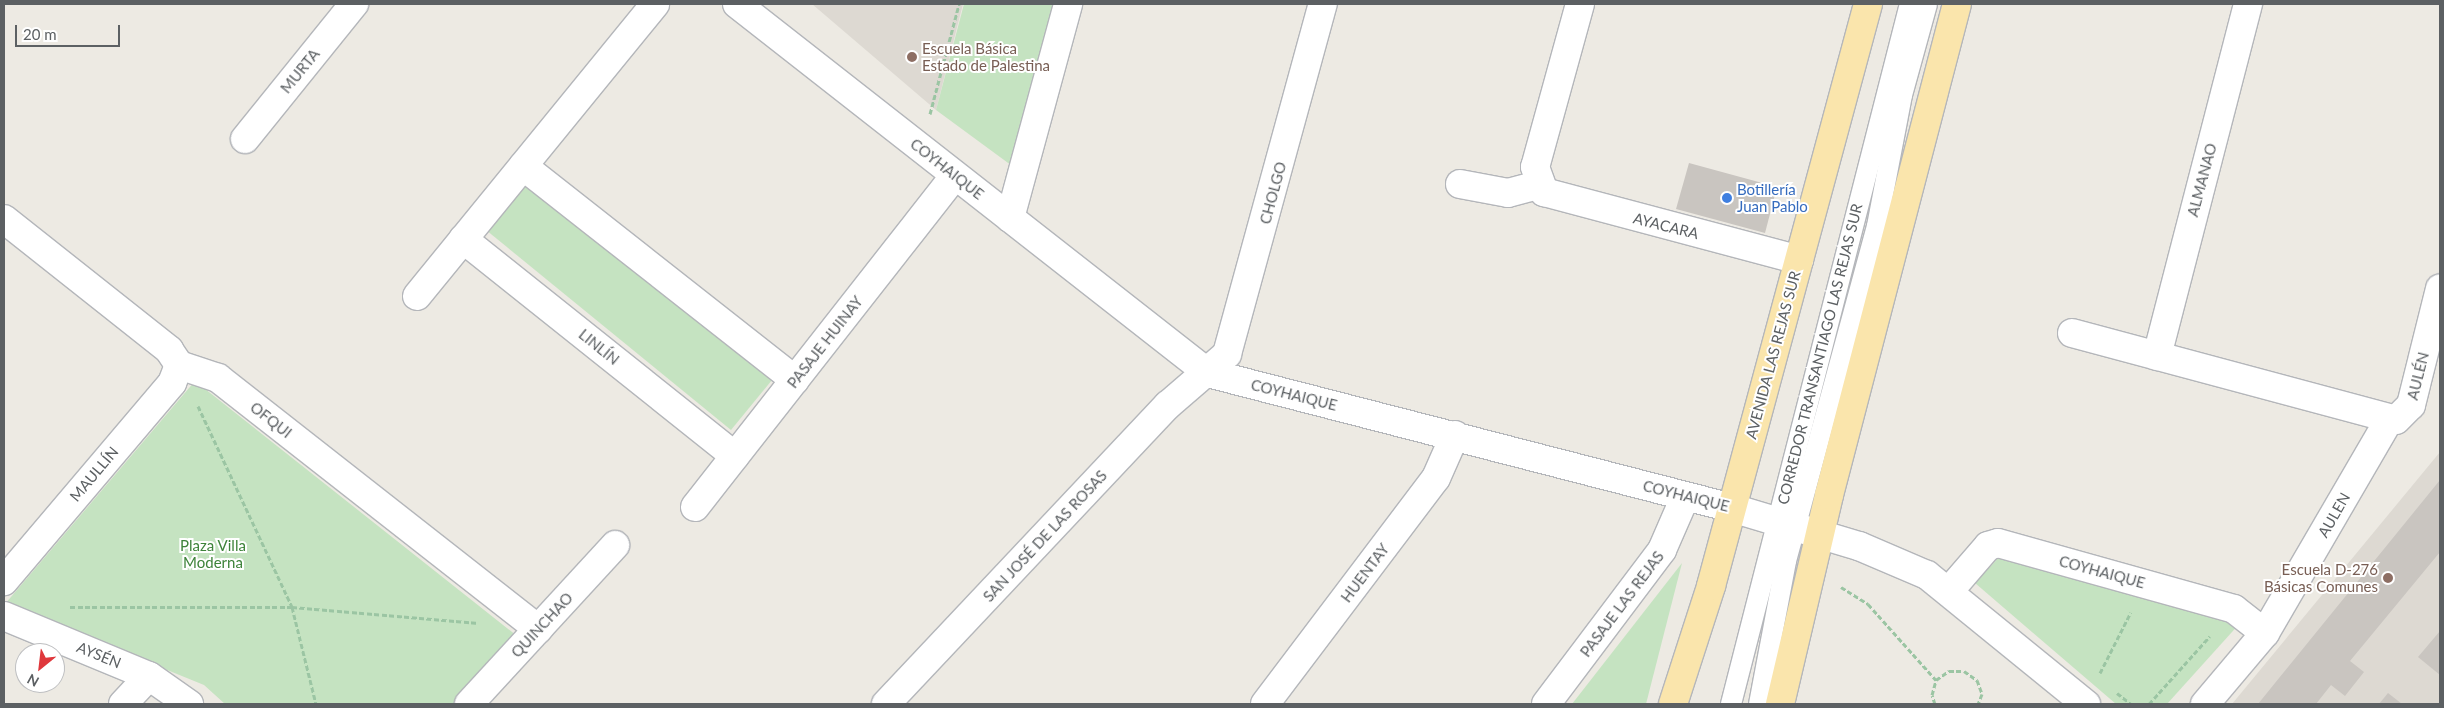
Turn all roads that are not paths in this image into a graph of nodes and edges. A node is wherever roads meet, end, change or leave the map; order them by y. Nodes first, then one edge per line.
1 (354, 4) edge
2 (655, 4) edge
3 (737, 4) edge
4 (1068, 4) edge
5 (1323, 4) edge
6 (1580, 4) edge
7 (1868, 4) edge
8 (1910, 4) edge
9 (1927, 4) edge
10 (1957, 4) edge
11 (2248, 4) edge
12 (245, 139) dead end
13 (523, 166) junction
14 (955, 176) junction
15 (1460, 184) dead end
16 (1538, 185) junction
17 (1010, 218) junction
18 (4, 219) edge
19 (463, 239) junction
20 (1799, 260) junction
21 (417, 296) dead end
22 (2438, 307) edge
23 (2072, 333) dead end
24 (2157, 356) junction
25 (179, 365) junction
26 (1208, 373) junction
27 (795, 380) junction
28 (2389, 420) junction
29 (1455, 436) junction
30 (735, 456) junction
31 (1685, 497) junction
32 (695, 508) dead end
33 (1732, 508) junction
34 (1798, 527) junction
35 (615, 545) dead end
36 (4, 581) edge
37 (1950, 590) junction
38 (4, 616) edge
39 (538, 629) junction
40 (2265, 633) junction
41 (149, 676) junction
42 (123, 704) edge
43 (189, 704) edge
44 (469, 704) edge
45 (886, 704) edge
46 (1265, 704) edge
47 (1546, 704) edge
48 (1673, 704) edge
49 (1731, 704) edge
50 (1759, 704) edge
51 (1780, 704) edge
52 (2086, 704) edge
53 (2205, 704) edge

1 - 12 street, MURTA
2 - 13 street
3 - 14 street, COYHAIQUE
4 - 17 street
5 - 26 street, CHOLGO
6 - 16 street
7 - 20 main road, AVENIDA LAS REJAS SUR
8 - 34 lane, CORREDOR TRANSANTIAGO LAS REJAS SUR
9 - 34 lane, CORREDOR TRANSANTIAGO LAS REJAS SUR
10 - 34 main road
11 - 24 street, ALMANAO
13 - 19 street
13 - 27 street
14 - 17 street, COYHAIQUE
14 - 27 street, PASAJE HUINAY
15 - 16 street
16 - 20 street, AYACARA
17 - 26 street, COYHAIQUE
18 - 25 street
19 - 21 street
19 - 30 street, LINLÍN
20 - 33 main road, AVENIDA LAS REJAS SUR
22 - 28 street, AULÉN
23 - 24 street
24 - 28 street
25 - 36 street, MAULLÍN
25 - 39 street, OFQUI
26 - 29 street, COYHAIQUE
26 - 45 street, SAN JOSÉ DE LAS ROSAS
27 - 30 street, PASAJE HUINAY
28 - 40 street, AULEN
29 - 31 street, COYHAIQUE
29 - 46 street, HUENTAY
30 - 32 street, PASAJE HUINAY
31 - 33 street, COYHAIQUE
31 - 47 street, PASAJE LAS REJAS
33 - 34 street, COYHAIQUE
33 - 48 main road, AVENIDA LAS REJAS SUR
34 - 37 street, COYHAIQUE
34 - 49 lane, CORREDOR TRANSANTIAGO LAS REJAS SUR
34 - 50 lane, CORREDOR TRANSANTIAGO LAS REJAS SUR
34 - 51 main road
35 - 39 street, QUINCHAO
37 - 40 street, COYHAIQUE
37 - 52 street, COYHAIQUE
38 - 41 street, AYSÉN
39 - 44 street, QUINCHAO
40 - 53 street, AULEN
41 - 42 street
41 - 43 street, AYSÉN

